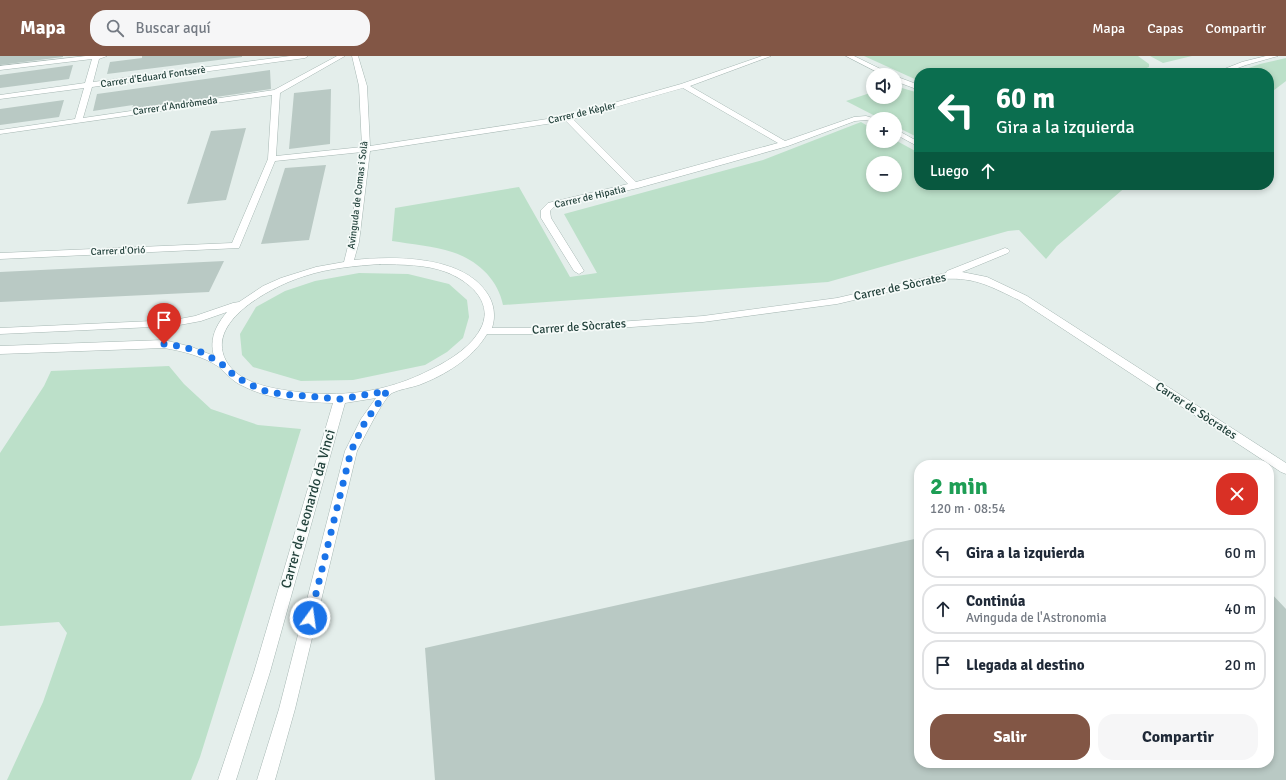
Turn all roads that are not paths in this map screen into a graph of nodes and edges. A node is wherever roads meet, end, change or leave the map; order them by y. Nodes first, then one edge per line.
1 (100, 56) edge
2 (305, 56) edge
3 (342, 56) edge
4 (355, 56) edge
5 (768, 56) edge
6 (849, 56) edge
7 (1275, 56) edge
8 (0, 68) edge
9 (874, 68) edge
10 (1232, 68) edge
11 (902, 81) edge
12 (88, 85) junction
13 (684, 86) junction
14 (914, 86) edge
15 (276, 92) junction
16 (0, 97) edge
17 (568, 118) junction
18 (866, 118) edge
19 (79, 120) junction
20 (0, 132) edge
21 (902, 135) edge
22 (914, 142) edge
23 (785, 144) junction
24 (366, 149) junction
25 (272, 159) junction
26 (635, 186) junction
27 (1005, 251) dead end
28 (0, 256) edge
29 (348, 263) junction
30 (579, 271) dead end
31 (944, 276) junction
32 (246, 302) junction
33 (0, 331) edge
34 (484, 331) junction
35 (0, 350) edge
36 (223, 365) junction
37 (387, 391) junction
38 (340, 399) junction
39 (1272, 460) edge
40 (1274, 461) edge
41 (1286, 469) edge
42 (227, 780) edge
43 (266, 780) edge

1 - 8 street
1 - 12 street
2 - 12 street, Carrer d'Eduard Fontserè
3 - 15 street, Carrer d'Andròmeda
4 - 24 street, Avinguda de Comas i Solà
5 - 13 street, Carrer de Kèpler
6 - 9 street
7 - 10 street
11 - 14 street
12 - 16 street, Carrer d'Eduard Fontserè
12 - 19 street
13 - 17 street, Carrer de Kèpler
13 - 23 street
15 - 19 street, Carrer d'Andròmeda
15 - 25 street
17 - 24 street, Carrer de Kèpler
17 - 26 street, Carrer de Hipatia
18 - 23 street, Carrer de Hipatia
19 - 20 street, Carrer d'Andròmeda
21 - 22 street
23 - 26 street, Carrer de Hipatia
24 - 25 street, Carrer de Kèpler
24 - 29 street, Avinguda de Comas i Solà
25 - 28 street, Carrer d'Orió
26 - 30 street, Carrer de Hipatia
27 - 31 street
29 - 32 street
29 - 34 street
31 - 34 street, Carrer de Sòcrates
31 - 39 street, Carrer de Sòcrates
32 - 33 street
32 - 36 street
34 - 37 street
35 - 36 street
36 - 38 street
37 - 38 street
37 - 43 street, Carrer de Leonardo da Vinci
38 - 42 street, Carrer de Leonardo da Vinci
40 - 41 street, Carrer de Sòcrates

